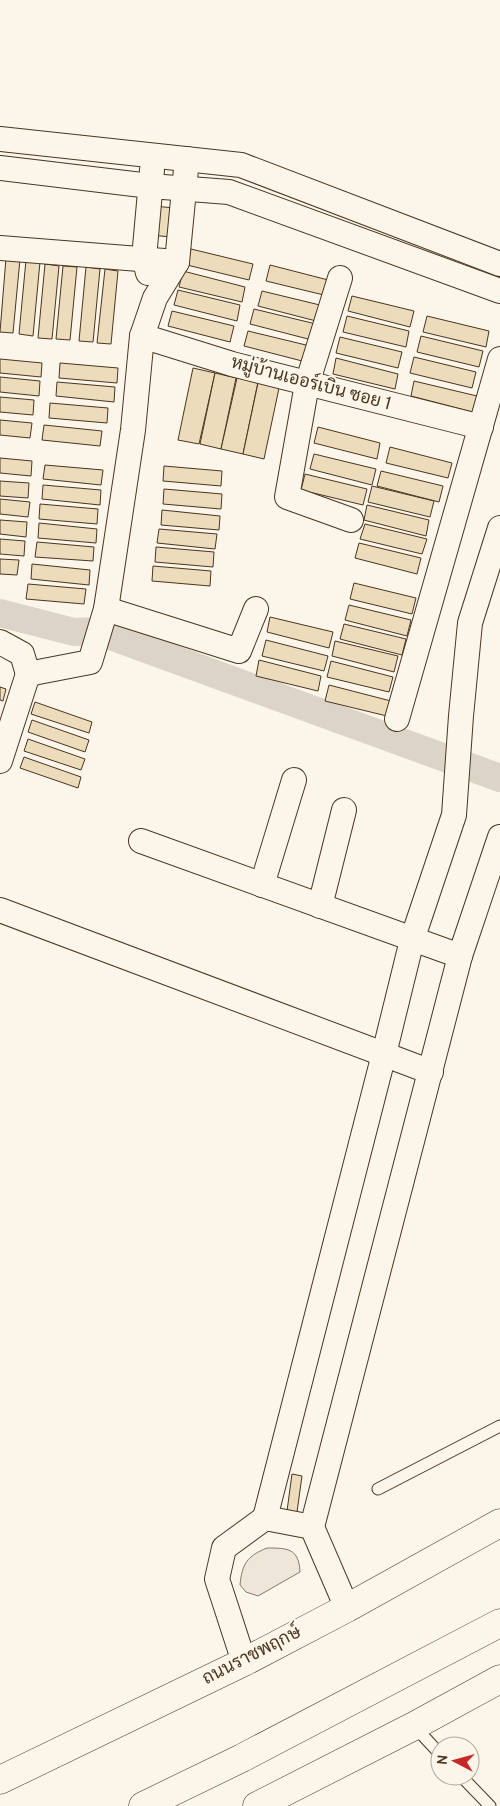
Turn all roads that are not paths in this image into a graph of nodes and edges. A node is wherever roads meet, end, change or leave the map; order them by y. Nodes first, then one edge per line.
1 (0, 139) edge
2 (154, 156) junction
3 (187, 159) junction
4 (0, 168) edge
5 (150, 186) junction
6 (185, 189) junction
7 (0, 248) edge
8 (144, 258) junction
9 (177, 262) junction
10 (500, 264) edge
11 (340, 278) dead end
12 (500, 291) edge
13 (156, 298) junction
14 (142, 336) junction
15 (500, 359) edge
16 (307, 384) junction
17 (481, 427) junction
18 (351, 520) dead end
19 (500, 528) edge
20 (256, 609) dead end
21 (105, 610) junction
22 (0, 642) edge
23 (28, 674) junction
24 (396, 719) dead end
25 (0, 761) edge
26 (294, 780) dead end
27 (344, 810) dead end
28 (500, 837) edge
29 (141, 841) dead end
30 (262, 886) junction
31 (320, 906) junction
32 (0, 910) edge
33 (412, 940) junction
34 (460, 956) junction
35 (384, 1054) junction
36 (431, 1072) junction
37 (500, 1426) edge
38 (378, 1489) dead end
39 (265, 1518) junction
40 (500, 1523) edge
41 (312, 1527) junction
42 (346, 1608) junction
43 (500, 1623) edge
44 (244, 1662) junction
45 (500, 1679) edge
46 (414, 1726) junction
47 (430, 1743) edge
48 (0, 1780) edge
49 (471, 1786) edge
50 (143, 1806) edge
51 (257, 1806) edge
52 (490, 1806) edge

1 - 2 street
2 - 3 street
2 - 5 street
3 - 6 street
3 - 10 street
4 - 5 street
5 - 6 street
5 - 8 street
6 - 9 street
6 - 12 street
7 - 8 street
8 - 9 street
8 - 13 street
9 - 13 street
11 - 16 street
13 - 14 street
14 - 16 street, หมู่บ้านเออร์เบิน ซอย 1
14 - 21 street
15 - 17 street
16 - 17 street, หมู่บ้านเออร์เบิน ซอย 1
16 - 18 street
17 - 24 street
19 - 33 street
20 - 21 street
21 - 23 street
22 - 23 street
23 - 25 street
26 - 30 street
27 - 31 street
28 - 34 street
29 - 30 street
30 - 31 street
31 - 33 street
32 - 35 street
33 - 34 street
33 - 35 street
34 - 36 street
35 - 36 street
35 - 39 street
36 - 41 street
37 - 38 lane
39 - 41 street
39 - 44 street
40 - 42 main road, ถนนราชพฤกษ์
41 - 42 street
42 - 44 main road, ถนนราชพฤกษ์
43 - 50 main road
44 - 48 main road, ถนนราชพฤกษ์
45 - 46 main road
46 - 47 lane
46 - 51 main road
49 - 52 lane

